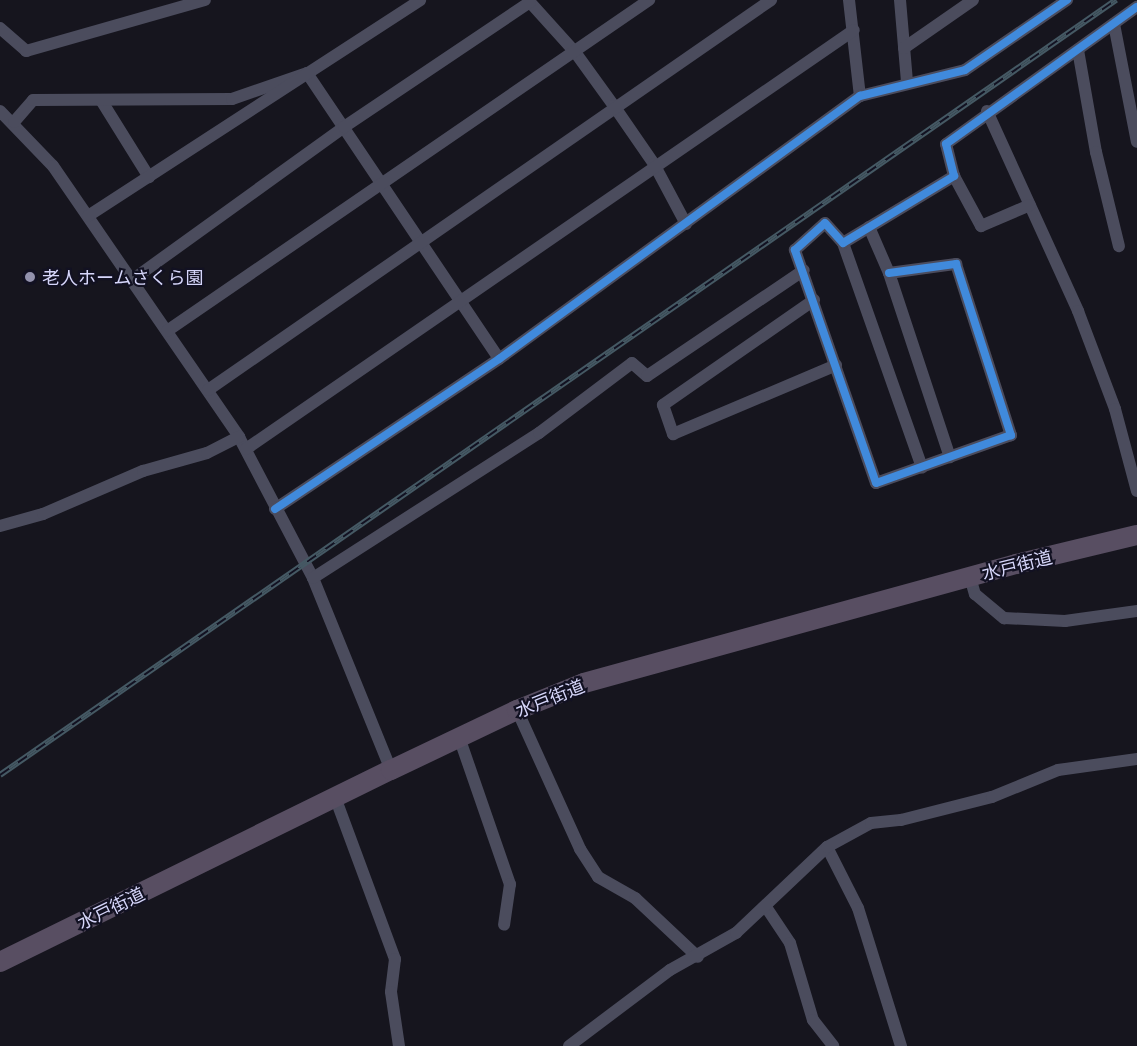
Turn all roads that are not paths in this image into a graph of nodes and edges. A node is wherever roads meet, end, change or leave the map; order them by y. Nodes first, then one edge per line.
1 (202, 0) edge
2 (420, 0) edge
3 (649, 0) edge
4 (771, 0) edge
5 (849, 0) edge
6 (900, 0) edge
7 (973, 0) edge
8 (1067, 0) edge
9 (529, 1) edge
10 (1137, 7) edge
11 (1114, 24) junction
12 (0, 28) edge
13 (854, 30) junction
14 (904, 48) junction
15 (1078, 50) junction
16 (575, 52) junction
17 (308, 74) junction
18 (907, 82) junction
19 (860, 96) junction
20 (101, 100) junction
21 (614, 106) junction
22 (0, 111) edge
23 (987, 111) junction
24 (14, 122) junction
25 (344, 127) junction
26 (1137, 142) edge
27 (654, 164) junction
28 (954, 176) junction
29 (149, 177) junction
30 (382, 183) junction
31 (1030, 205) junction
32 (88, 216) junction
33 (686, 224) junction
34 (869, 227) junction
35 (421, 242) junction
36 (843, 243) junction
37 (1119, 246) dead end
38 (804, 270) junction
39 (889, 273) junction
40 (132, 280) junction
41 (459, 299) junction
42 (814, 300) junction
43 (167, 331) junction
44 (500, 359) junction
45 (836, 365) junction
46 (208, 390) junction
47 (243, 443) junction
48 (950, 457) junction
49 (922, 467) junction
50 (1137, 491) edge
51 (275, 509) junction
52 (0, 526) edge
53 (1137, 535) edge
54 (970, 577) junction
55 (313, 578) junction
56 (1137, 611) edge
57 (517, 710) junction
58 (459, 737) junction
59 (1137, 759) edge
60 (391, 770) junction
61 (335, 797) junction
62 (827, 847) junction
63 (766, 908) junction
64 (504, 925) dead end
65 (698, 957) junction
66 (0, 962) edge
67 (399, 1046) edge
68 (569, 1046) edge
69 (832, 1046) edge
70 (901, 1046) edge

1 - 12 street
2 - 17 street
3 - 16 street
4 - 21 street
5 - 13 street
6 - 14 street
7 - 14 street
8 - 18 street
9 - 16 street
9 - 25 street
10 - 11 street
11 - 15 street
11 - 26 street
13 - 19 street
13 - 27 street
14 - 18 street
15 - 23 street
15 - 37 street
16 - 21 street
16 - 30 street
17 - 20 street
17 - 25 street
17 - 29 street
18 - 19 street
19 - 33 street
20 - 24 street
20 - 29 street
21 - 27 street
21 - 35 street
22 - 24 street
23 - 28 street
23 - 31 street
24 - 32 street
25 - 30 street
25 - 40 street
27 - 33 street
27 - 41 street
28 - 31 street
28 - 34 street
29 - 32 street
30 - 35 street
30 - 43 street
31 - 50 street
32 - 40 street
33 - 44 street
34 - 36 street
34 - 39 street
35 - 41 street
35 - 46 street
36 - 38 street
36 - 49 street
38 - 42 street
38 - 55 street
39 - 48 street
39 - 48 street
40 - 43 street
41 - 44 street
41 - 47 street
42 - 45 street
42 - 45 street
43 - 46 street
44 - 51 street
45 - 49 street
46 - 47 street
47 - 51 street
47 - 52 street
48 - 49 street
51 - 55 street
53 - 54 highway, 水戸街道
54 - 56 street
54 - 57 highway, 水戸街道
55 - 60 street
57 - 58 highway, 水戸街道
57 - 65 street
58 - 60 highway, 水戸街道
58 - 64 street
59 - 62 street
60 - 61 highway, 水戸街道
61 - 66 highway, 水戸街道
61 - 67 street
62 - 63 street
62 - 70 street
63 - 65 street
63 - 69 street
65 - 68 street

